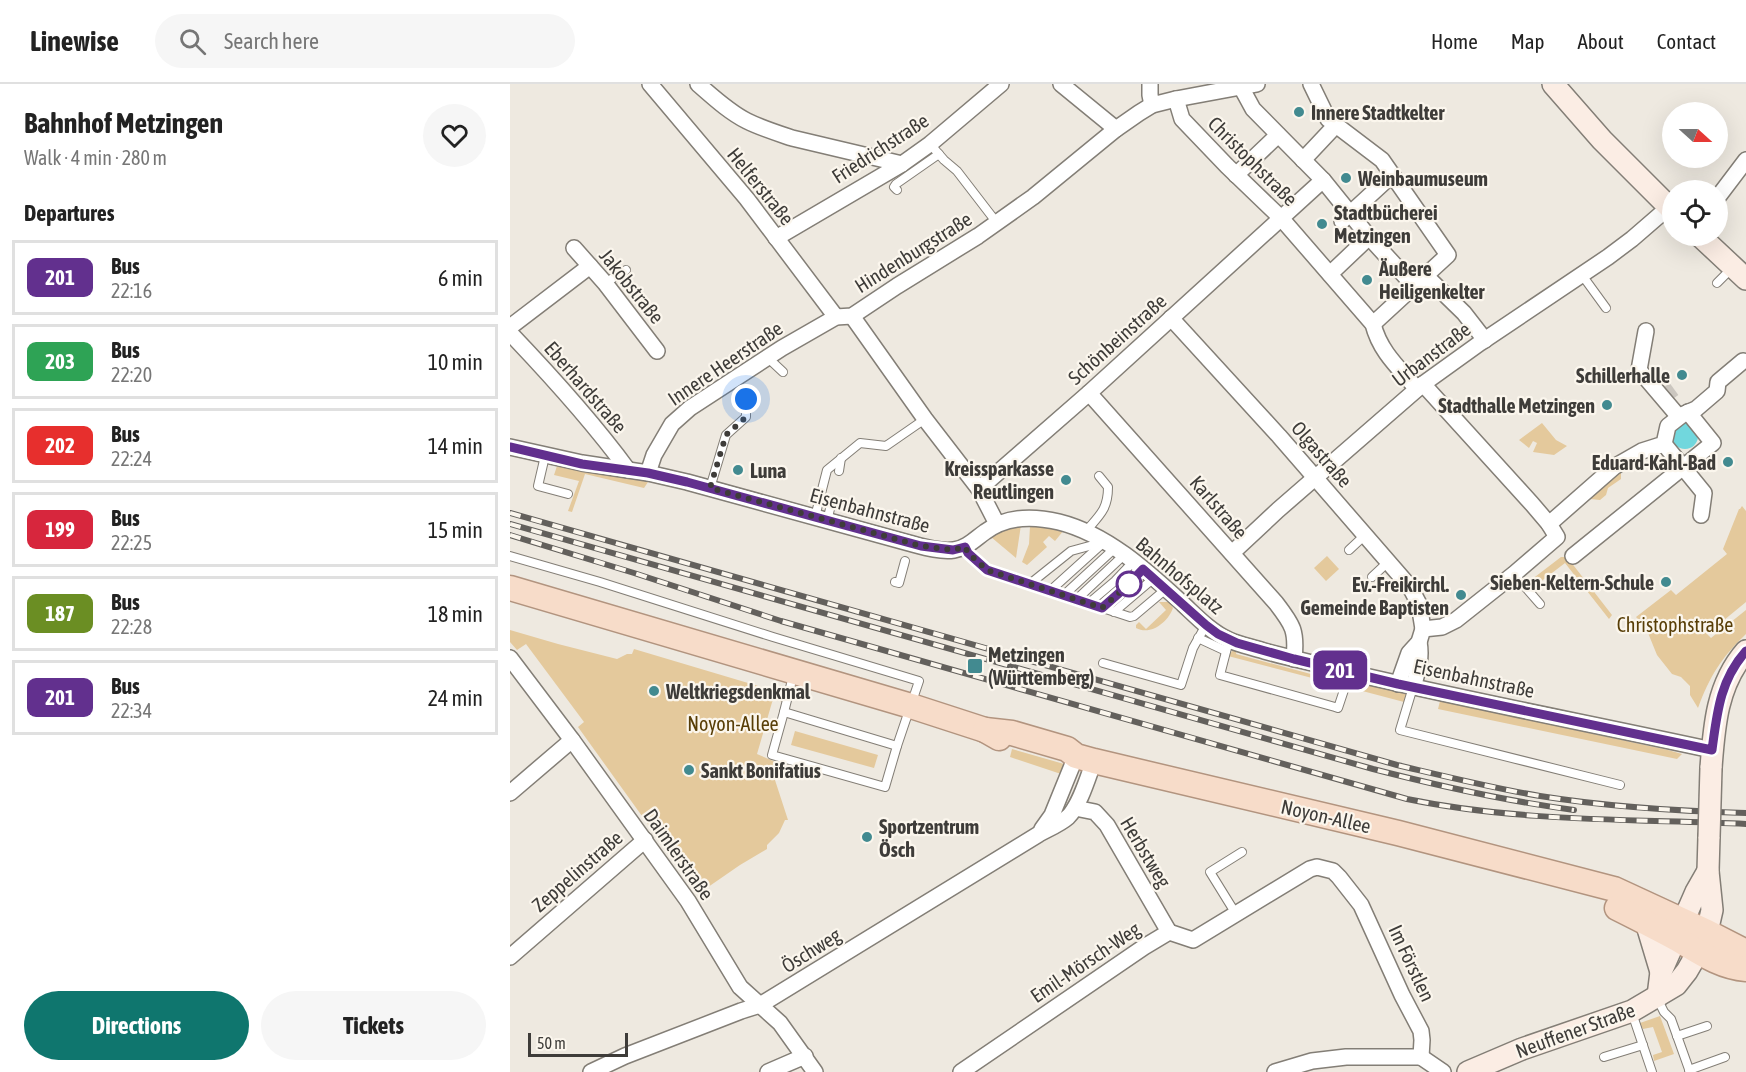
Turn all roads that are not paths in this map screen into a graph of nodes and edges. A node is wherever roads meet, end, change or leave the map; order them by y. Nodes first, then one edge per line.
1 (650, 84) edge
2 (698, 84) edge
3 (1001, 84) edge
4 (1061, 84) edge
5 (1150, 84) edge
6 (1257, 84) edge
7 (1311, 84) edge
8 (1553, 84) edge
9 (1223, 87) edge
10 (1241, 87) junction
11 (1176, 99) junction
12 (1152, 105) junction
13 (1335, 126) junction
14 (1116, 129) junction
15 (1278, 135) junction
16 (934, 149) junction
17 (1303, 160) junction
18 (1746, 160) edge
19 (902, 164) junction
20 (1236, 175) junction
21 (1392, 175) junction
22 (1323, 180) junction
23 (1728, 184) edge
24 (897, 190) dead end
25 (1662, 199) edge
26 (1662, 215) edge
27 (1346, 217) junction
28 (1281, 218) junction
29 (997, 223) junction
30 (1369, 237) junction
31 (776, 238) junction
32 (1711, 246) edge
33 (574, 248) dead end
34 (590, 266) junction
35 (626, 270) dead end
36 (1740, 273) edge
37 (1330, 274) junction
38 (1425, 275) junction
39 (1582, 275) junction
40 (605, 283) junction
41 (1717, 283) dead end
42 (1414, 286) junction
43 (1605, 308) dead end
44 (838, 318) junction
45 (1171, 318) junction
46 (1373, 324) junction
47 (510, 327) edge
48 (1646, 331) dead end
49 (510, 333) edge
50 (1485, 340) junction
51 (657, 351) dead end
52 (767, 357) junction
53 (1743, 361) dead end
54 (783, 372) dead end
55 (1420, 387) junction
56 (1089, 393) junction
57 (746, 399) dead end
58 (1684, 415) junction
59 (925, 419) junction
60 (1664, 444) junction
61 (510, 447) edge
62 (545, 456) junction
63 (841, 458) junction
64 (1683, 467) junction
65 (628, 470) junction
66 (839, 471) dead end
67 (648, 473) junction
68 (1099, 476) dead end
69 (1315, 477) junction
70 (1700, 487) junction
71 (710, 488) junction
72 (979, 489) junction
73 (1716, 490) dead end
74 (568, 494) dead end
75 (832, 501) dead end
76 (1703, 508) dead end
77 (821, 519) junction
78 (997, 524) junction
79 (1553, 530) junction
80 (1086, 531) junction
81 (1364, 536) junction
82 (965, 547) junction
83 (1349, 550) dead end
84 (1232, 553) junction
85 (512, 556) edge
86 (1573, 556) dead end
87 (1129, 559) junction
88 (905, 561) dead end
89 (1388, 562) junction
90 (1514, 574) junction
91 (1372, 577) dead end
92 (895, 582) dead end
93 (1031, 583) junction
94 (510, 588) edge
95 (1166, 589) junction
96 (1051, 590) junction
97 (1064, 595) junction
98 (1077, 599) junction
99 (1089, 603) junction
100 (1540, 604) dead end
101 (1102, 608) junction
102 (1114, 612) junction
103 (1202, 632) junction
104 (1421, 635) junction
105 (1227, 645) junction
106 (1746, 651) edge
107 (510, 658) edge
108 (1294, 659) junction
109 (1103, 663) dead end
110 (795, 671) junction
111 (1350, 672) junction
112 (1405, 685) junction
113 (911, 706) junction
114 (784, 712) junction
115 (572, 740) junction
116 (897, 746) junction
117 (1085, 758) junction
118 (1711, 759) junction
119 (1620, 785) dead end
120 (510, 793) edge
121 (1075, 808) junction
122 (1039, 834) junction
123 (645, 840) junction
124 (1242, 852) dead end
125 (1332, 871) joint
126 (1708, 871) junction
127 (1576, 880) junction
128 (1236, 914) junction
129 (1646, 922) junction
130 (1680, 930) junction
131 (1169, 932) junction
132 (1702, 942) junction
133 (1746, 952) edge
134 (510, 957) edge
135 (1746, 969) edge
136 (1661, 972) junction
137 (1657, 996) junction
138 (760, 1005) junction
139 (1632, 1011) junction
140 (1707, 1026) dead end
141 (1677, 1036) junction
142 (1643, 1045) junction
143 (805, 1056) junction
144 (1421, 1057) junction
145 (1604, 1057) dead end
146 (1725, 1057) dead end
147 (1690, 1071) edge
148 (591, 1072) edge
149 (768, 1072) edge
150 (815, 1072) edge
151 (961, 1072) edge
152 (1275, 1072) edge
153 (1443, 1072) edge
154 (1468, 1072) edge
155 (1652, 1072) edge

1 - 31 street, Helferstraße
2 - 19 street
3 - 16 street, Friedrichstraße
4 - 14 street
5 - 12 street
6 - 10 street, Hindenburgstraße
7 - 13 street
8 - 25 main road
9 - 10 street, Hindenburgstraße
9 - 11 street, Hindenburgstraße
10 - 15 street
11 - 12 street, Hindenburgstraße
11 - 20 street, Christophstraße
12 - 14 street, Hindenburgstraße
13 - 17 street
13 - 21 street
14 - 29 street, Hindenburgstraße
15 - 17 street
15 - 20 street
16 - 19 street, Friedrichstraße
16 - 24 lane
16 - 29 lane
17 - 22 street
18 - 23 street
19 - 31 street, Friedrichstraße
20 - 28 street, Christophstraße
21 - 27 street
21 - 38 street
22 - 27 street
22 - 28 street, Schönbeinstraße
26 - 39 street, Urbanstraße
27 - 30 street
28 - 37 street, Christophstraße
28 - 45 street, Schönbeinstraße
29 - 44 street, Hindenburgstraße
30 - 37 street
30 - 42 street
31 - 44 street, Helferstraße
32 - 36 main road
33 - 34 street, Jakobstraße
34 - 40 street, Jakobstraße
34 - 47 street
35 - 40 lane
36 - 41 lane
37 - 46 street, Christophstraße
38 - 42 street
38 - 50 street
39 - 43 lane
39 - 50 street, Urbanstraße
40 - 51 street, Jakobstraße
42 - 46 street
44 - 52 street, Innere Heerstraße
44 - 59 street, Hindenburgstraße
45 - 56 street, Schönbeinstraße
45 - 69 street, Olgastraße
46 - 55 street, Christophstraße
48 - 58 street
49 - 65 street, Eberhardstraße
50 - 55 street, Urbanstraße
52 - 54 lane
52 - 67 street, Innere Heerstraße
53 - 58 street
55 - 69 street, Urbanstraße
55 - 79 street, Christophstraße
56 - 72 street, Schönbeinstraße
56 - 84 street, Karlstraße
57 - 71 lane
58 - 60 street
58 - 64 street
59 - 63 lane
59 - 72 street, Hindenburgstraße
60 - 64 street
60 - 79 street
61 - 62 street, Eisenbahnstraße
62 - 65 street, Eisenbahnstraße
62 - 74 lane
63 - 66 lane
63 - 77 lane
64 - 70 street
64 - 86 street
65 - 67 street, Eisenbahnstraße
67 - 71 street, Eisenbahnstraße
68 - 80 lane
69 - 81 street, Olgastraße
69 - 84 street, Urbanstraße
70 - 73 street
70 - 76 street
71 - 77 street, Eisenbahnstraße
72 - 78 street, Hindenburgstraße
75 - 77 lane
77 - 82 street, Eisenbahnstraße
78 - 80 street
78 - 82 street
79 - 90 street
80 - 87 street
81 - 83 lane
81 - 89 street, Olgastraße
82 - 93 lane
84 - 108 street, Karlstraße
85 - 113 lane
87 - 93 lane
87 - 95 street, Bahnhofsplatz
87 - 96 lane
87 - 97 lane
87 - 98 lane
87 - 99 lane
87 - 101 lane
87 - 102 lane
88 - 92 lane
89 - 91 lane
89 - 104 street, Olgastraße
90 - 100 lane
90 - 104 street
93 - 96 lane
94 - 110 main road, Noyon-Allee
95 - 102 lane
95 - 103 street, Bahnhofsplatz
96 - 97 lane
97 - 98 lane
98 - 99 lane
99 - 101 lane
101 - 102 lane
103 - 105 street, Bahnhofsplatz
103 - 109 lane
104 - 112 street, Olgastraße
105 - 108 street, Eisenbahnstraße
105 - 111 lane
106 - 118 main road
107 - 115 street, Daimlerstraße
108 - 111 street, Eisenbahnstraße
110 - 113 main road, Noyon-Allee
110 - 114 lane
111 - 112 street, Eisenbahnstraße
112 - 118 street, Eisenbahnstraße
112 - 119 lane
113 - 116 lane
113 - 117 main road, Noyon-Allee
114 - 116 lane
114 - 116 lane
115 - 120 street
115 - 123 street, Daimlerstraße
117 - 121 street, Öschweg
117 - 122 street, Öschweg
117 - 127 main road, Noyon-Allee
118 - 126 main road, bridge
121 - 122 street, Öschweg
121 - 131 street, Herbstweg
122 - 138 street, Öschweg
123 - 134 street, Zeppelinstraße
123 - 138 street, Daimlerstraße
124 - 128 lane
125 - 128 street, Emil-Mörsch-Weg
125 - 144 street, Im Förstlen
126 - 130 main road, Neuffener Straße
126 - 132 main road
127 - 129 main road, Noyon-Allee
127 - 130 main road, Noyon-Allee
128 - 131 street, Emil-Mörsch-Weg
129 - 130 main road, Noyon-Allee
129 - 136 main road
130 - 132 main road
130 - 136 main road, Neuffener Straße
131 - 151 street, Emil-Mörsch-Weg
132 - 133 main road
132 - 135 main road
132 - 137 main road
136 - 137 main road, Neuffener Straße
137 - 139 main road, Neuffener Straße
137 - 141 lane
138 - 143 street, Daimlerstraße
138 - 148 street, Öschweg
139 - 142 lane
139 - 154 main road, Neuffener Straße
140 - 141 lane
141 - 147 lane
142 - 145 lane
142 - 155 lane
143 - 149 street
143 - 150 street, Daimlerstraße
144 - 152 street
144 - 153 street
146 - 147 lane

